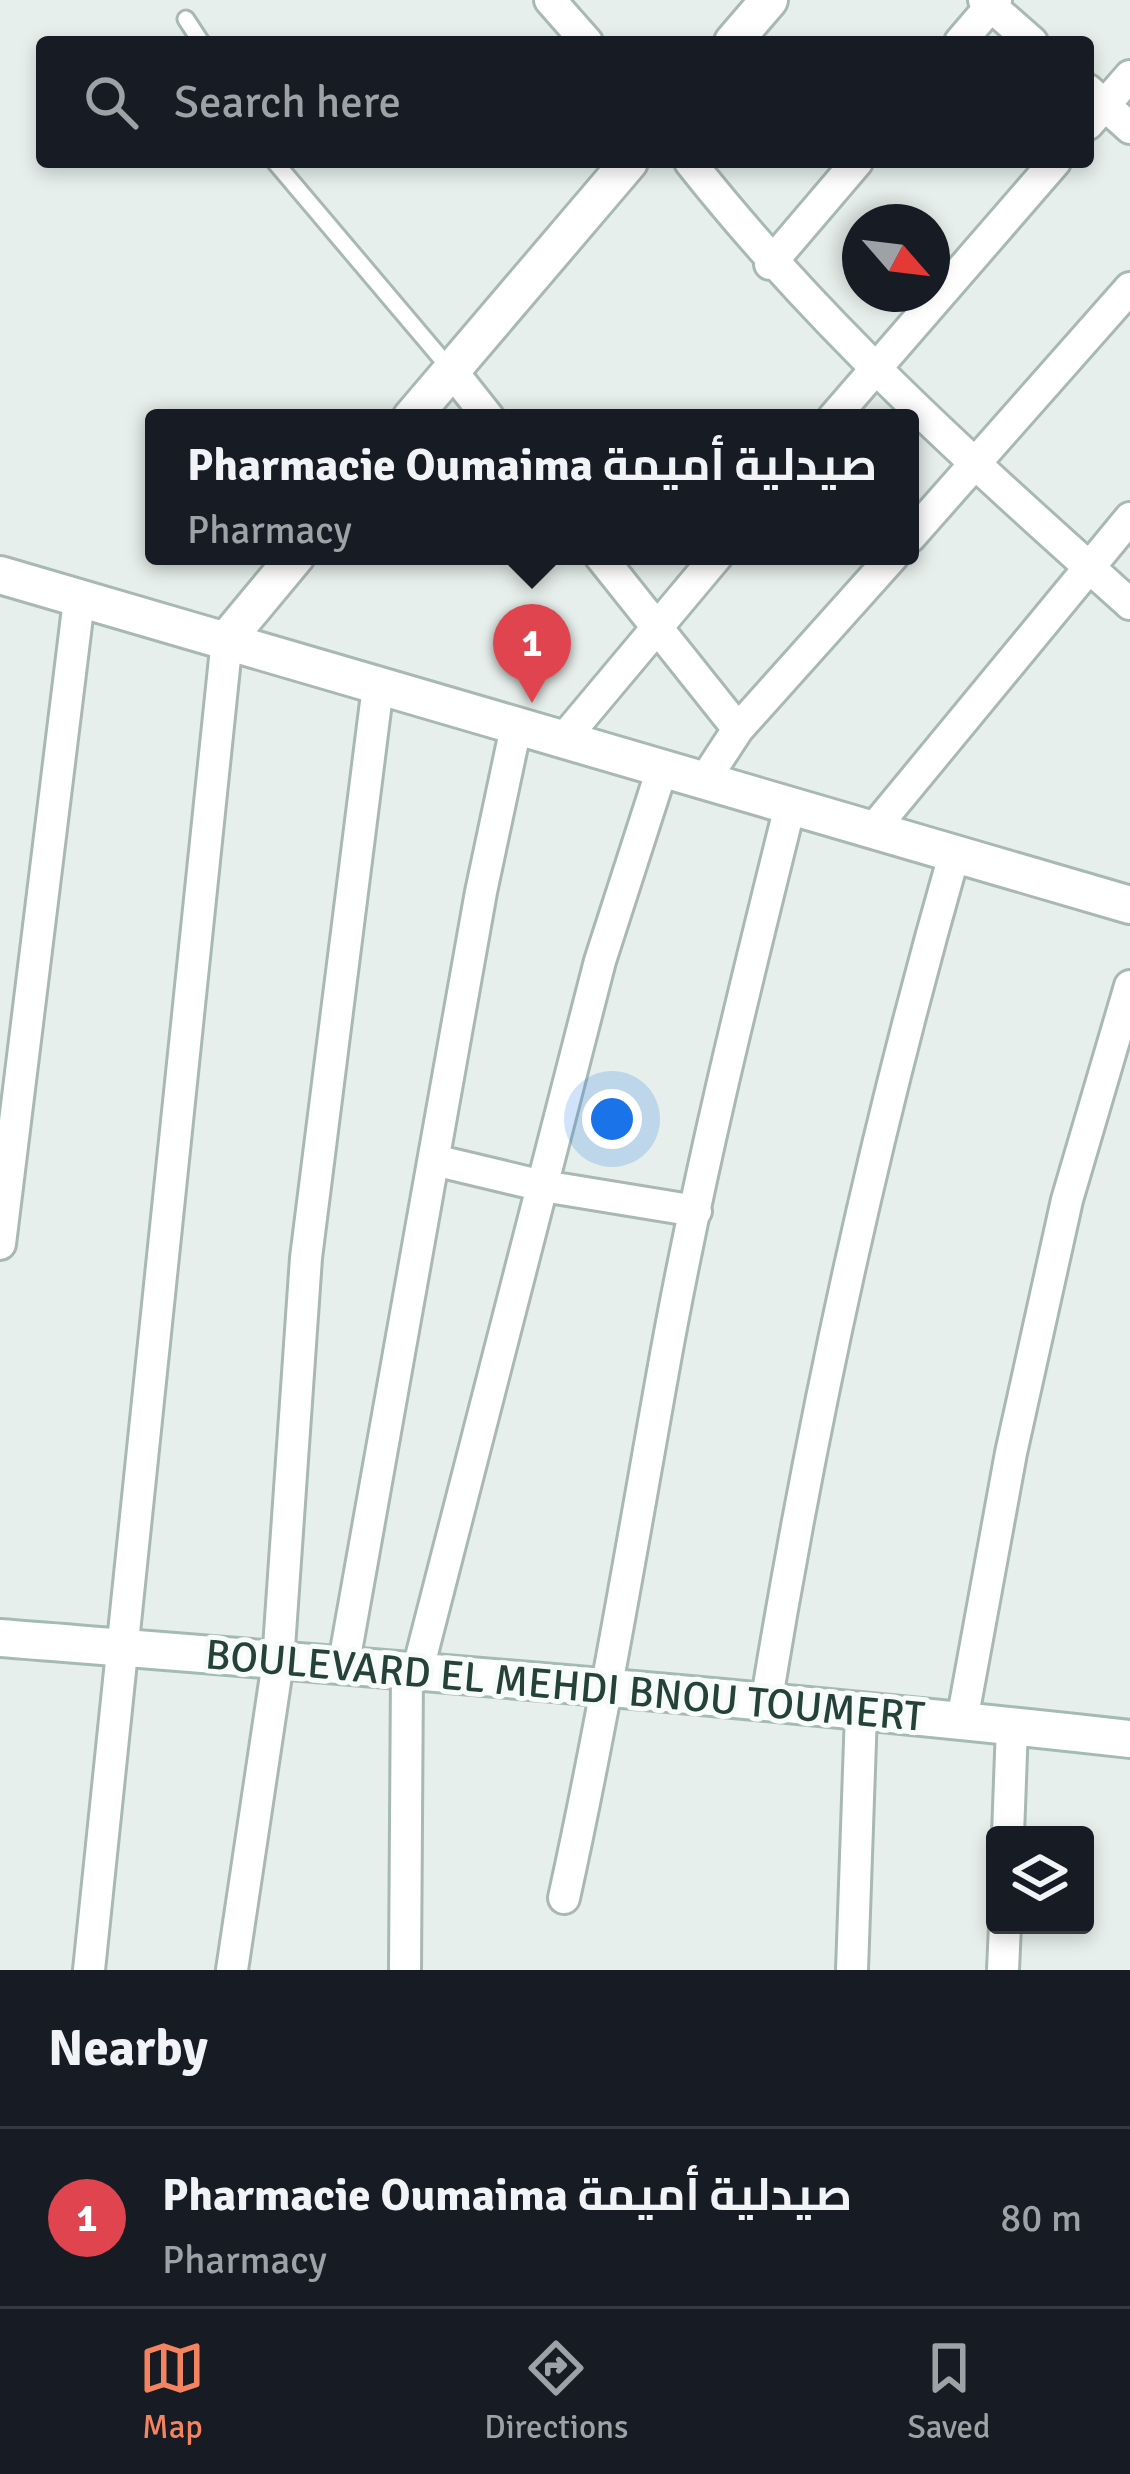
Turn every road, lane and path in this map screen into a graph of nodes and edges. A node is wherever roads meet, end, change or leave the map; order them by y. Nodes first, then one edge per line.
1 (550, 0) edge
2 (769, 0) edge
3 (990, 2) edge
4 (186, 19) dead end
5 (197, 36) edge
6 (582, 36) edge
7 (738, 36) edge
8 (964, 36) edge
9 (1026, 36) edge
10 (1130, 76) edge
11 (1094, 106) edge
12 (1130, 128) edge
13 (280, 168) edge
14 (624, 168) edge
15 (695, 168) edge
16 (852, 168) edge
17 (1050, 168) edge
18 (770, 264) junction
19 (1130, 288) edge
20 (451, 370) junction
21 (873, 370) junction
22 (418, 409) edge
23 (482, 409) edge
24 (840, 409) edge
25 (915, 409) edge
26 (919, 412) edge
27 (975, 464) junction
28 (1130, 518) edge
29 (919, 527) edge
30 (289, 565) edge
31 (607, 565) edge
32 (709, 565) edge
33 (885, 565) edge
34 (1088, 566) junction
35 (0, 575) edge
36 (79, 600) junction
37 (1130, 604) edge
38 (657, 627) junction
39 (227, 639) junction
40 (378, 686) junction
41 (517, 727) junction
42 (738, 729) junction
43 (562, 742) junction
44 (662, 769) junction
45 (704, 781) junction
46 (790, 806) junction
47 (871, 832) junction
48 (954, 855) junction
49 (1130, 905) edge
50 (1130, 986) edge
51 (434, 1160) junction
52 (543, 1186) junction
53 (695, 1211) junction
54 (0, 1244) edge
55 (0, 1638) edge
56 (119, 1647) junction
57 (278, 1662) junction
58 (343, 1668) junction
59 (412, 1673) junction
60 (611, 1684) junction
61 (766, 1704) junction
62 (861, 1713) junction
63 (962, 1721) junction
64 (1012, 1726) junction
65 (1130, 1739) edge
66 (1008, 1826) edge
67 (564, 1898) dead end
68 (1005, 1934) edge
69 (89, 1970) edge
70 (232, 1970) edge
71 (405, 1970) edge
72 (852, 1970) edge
73 (1003, 1970) edge

1 - 6 street
2 - 7 street
3 - 8 street
3 - 9 street
4 - 5 lane
10 - 11 street
11 - 12 street
13 - 20 lane
14 - 20 street
15 - 18 street
16 - 18 street
17 - 21 street
18 - 21 street
19 - 27 street
20 - 22 street
20 - 23 street
21 - 24 street
21 - 25 street
26 - 27 street
27 - 29 street
27 - 34 street
28 - 34 street
30 - 39 street
31 - 38 street
32 - 38 street
33 - 42 street
34 - 37 street
34 - 47 street
35 - 36 street
36 - 39 street
36 - 54 street
38 - 42 street
38 - 43 street
39 - 40 street
39 - 56 street
40 - 41 street
40 - 57 street
41 - 43 street
41 - 51 street
42 - 45 street
43 - 44 street
44 - 45 street
44 - 52 street
45 - 46 street
46 - 47 street
46 - 53 street
47 - 48 street
48 - 49 street
48 - 61 street
50 - 63 street
51 - 52 street
51 - 58 street
52 - 53 street
52 - 59 street
53 - 60 street
55 - 56 street, BOULEVARD EL MEHDI BNOU TOUMERT
56 - 57 street, BOULEVARD EL MEHDI BNOU TOUMERT
56 - 69 street
57 - 58 street, BOULEVARD EL MEHDI BNOU TOUMERT
57 - 70 street
58 - 59 street, BOULEVARD EL MEHDI BNOU TOUMERT
59 - 60 street, BOULEVARD EL MEHDI BNOU TOUMERT
59 - 71 street
60 - 61 street, BOULEVARD EL MEHDI BNOU TOUMERT
60 - 67 street
61 - 62 street, BOULEVARD EL MEHDI BNOU TOUMERT
62 - 63 street, BOULEVARD EL MEHDI BNOU TOUMERT
62 - 72 street
63 - 64 street, BOULEVARD EL MEHDI BNOU TOUMERT
64 - 65 street, BOULEVARD EL MEHDI BNOU TOUMERT
64 - 66 street
68 - 73 street

